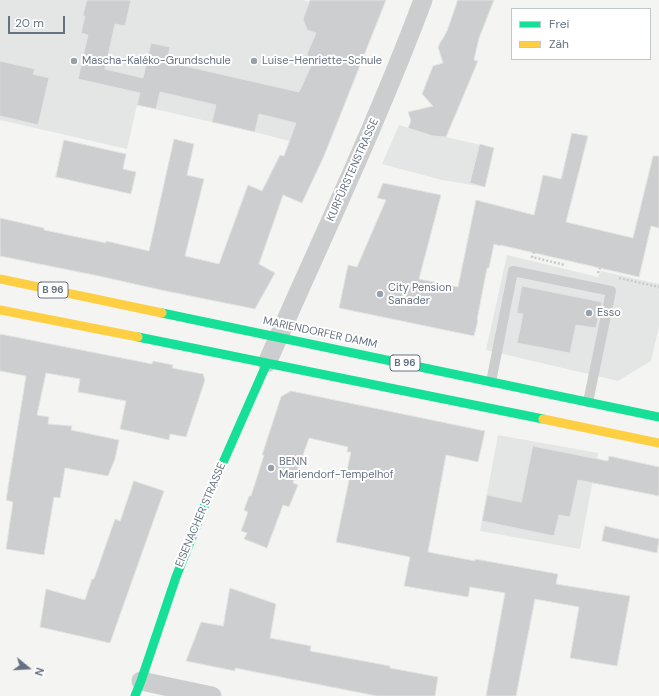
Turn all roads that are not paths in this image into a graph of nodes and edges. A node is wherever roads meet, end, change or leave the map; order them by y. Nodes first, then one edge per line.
1 (423, 0) edge
2 (0, 280) edge
3 (0, 310) edge
4 (278, 337) junction
5 (267, 363) junction
6 (491, 382) junction
7 (588, 402) junction
8 (659, 417) edge
9 (658, 437) edge
10 (138, 688) edge
11 (212, 696) edge

1 - 4 street, KURFÜRSTENSTRASSE
2 - 4 main road, MARIENDORFER DAMM / B 96
3 - 5 main road
4 - 5 street, EISENACHER STRASSE
4 - 6 main road, MARIENDORFER DAMM / B 96
5 - 9 main road
5 - 10 main road, EISENACHER STRASSE
6 - 7 main road, MARIENDORFER DAMM / B 96
6 - 7 lane
7 - 8 main road, MARIENDORFER DAMM / B 96
10 - 11 street

